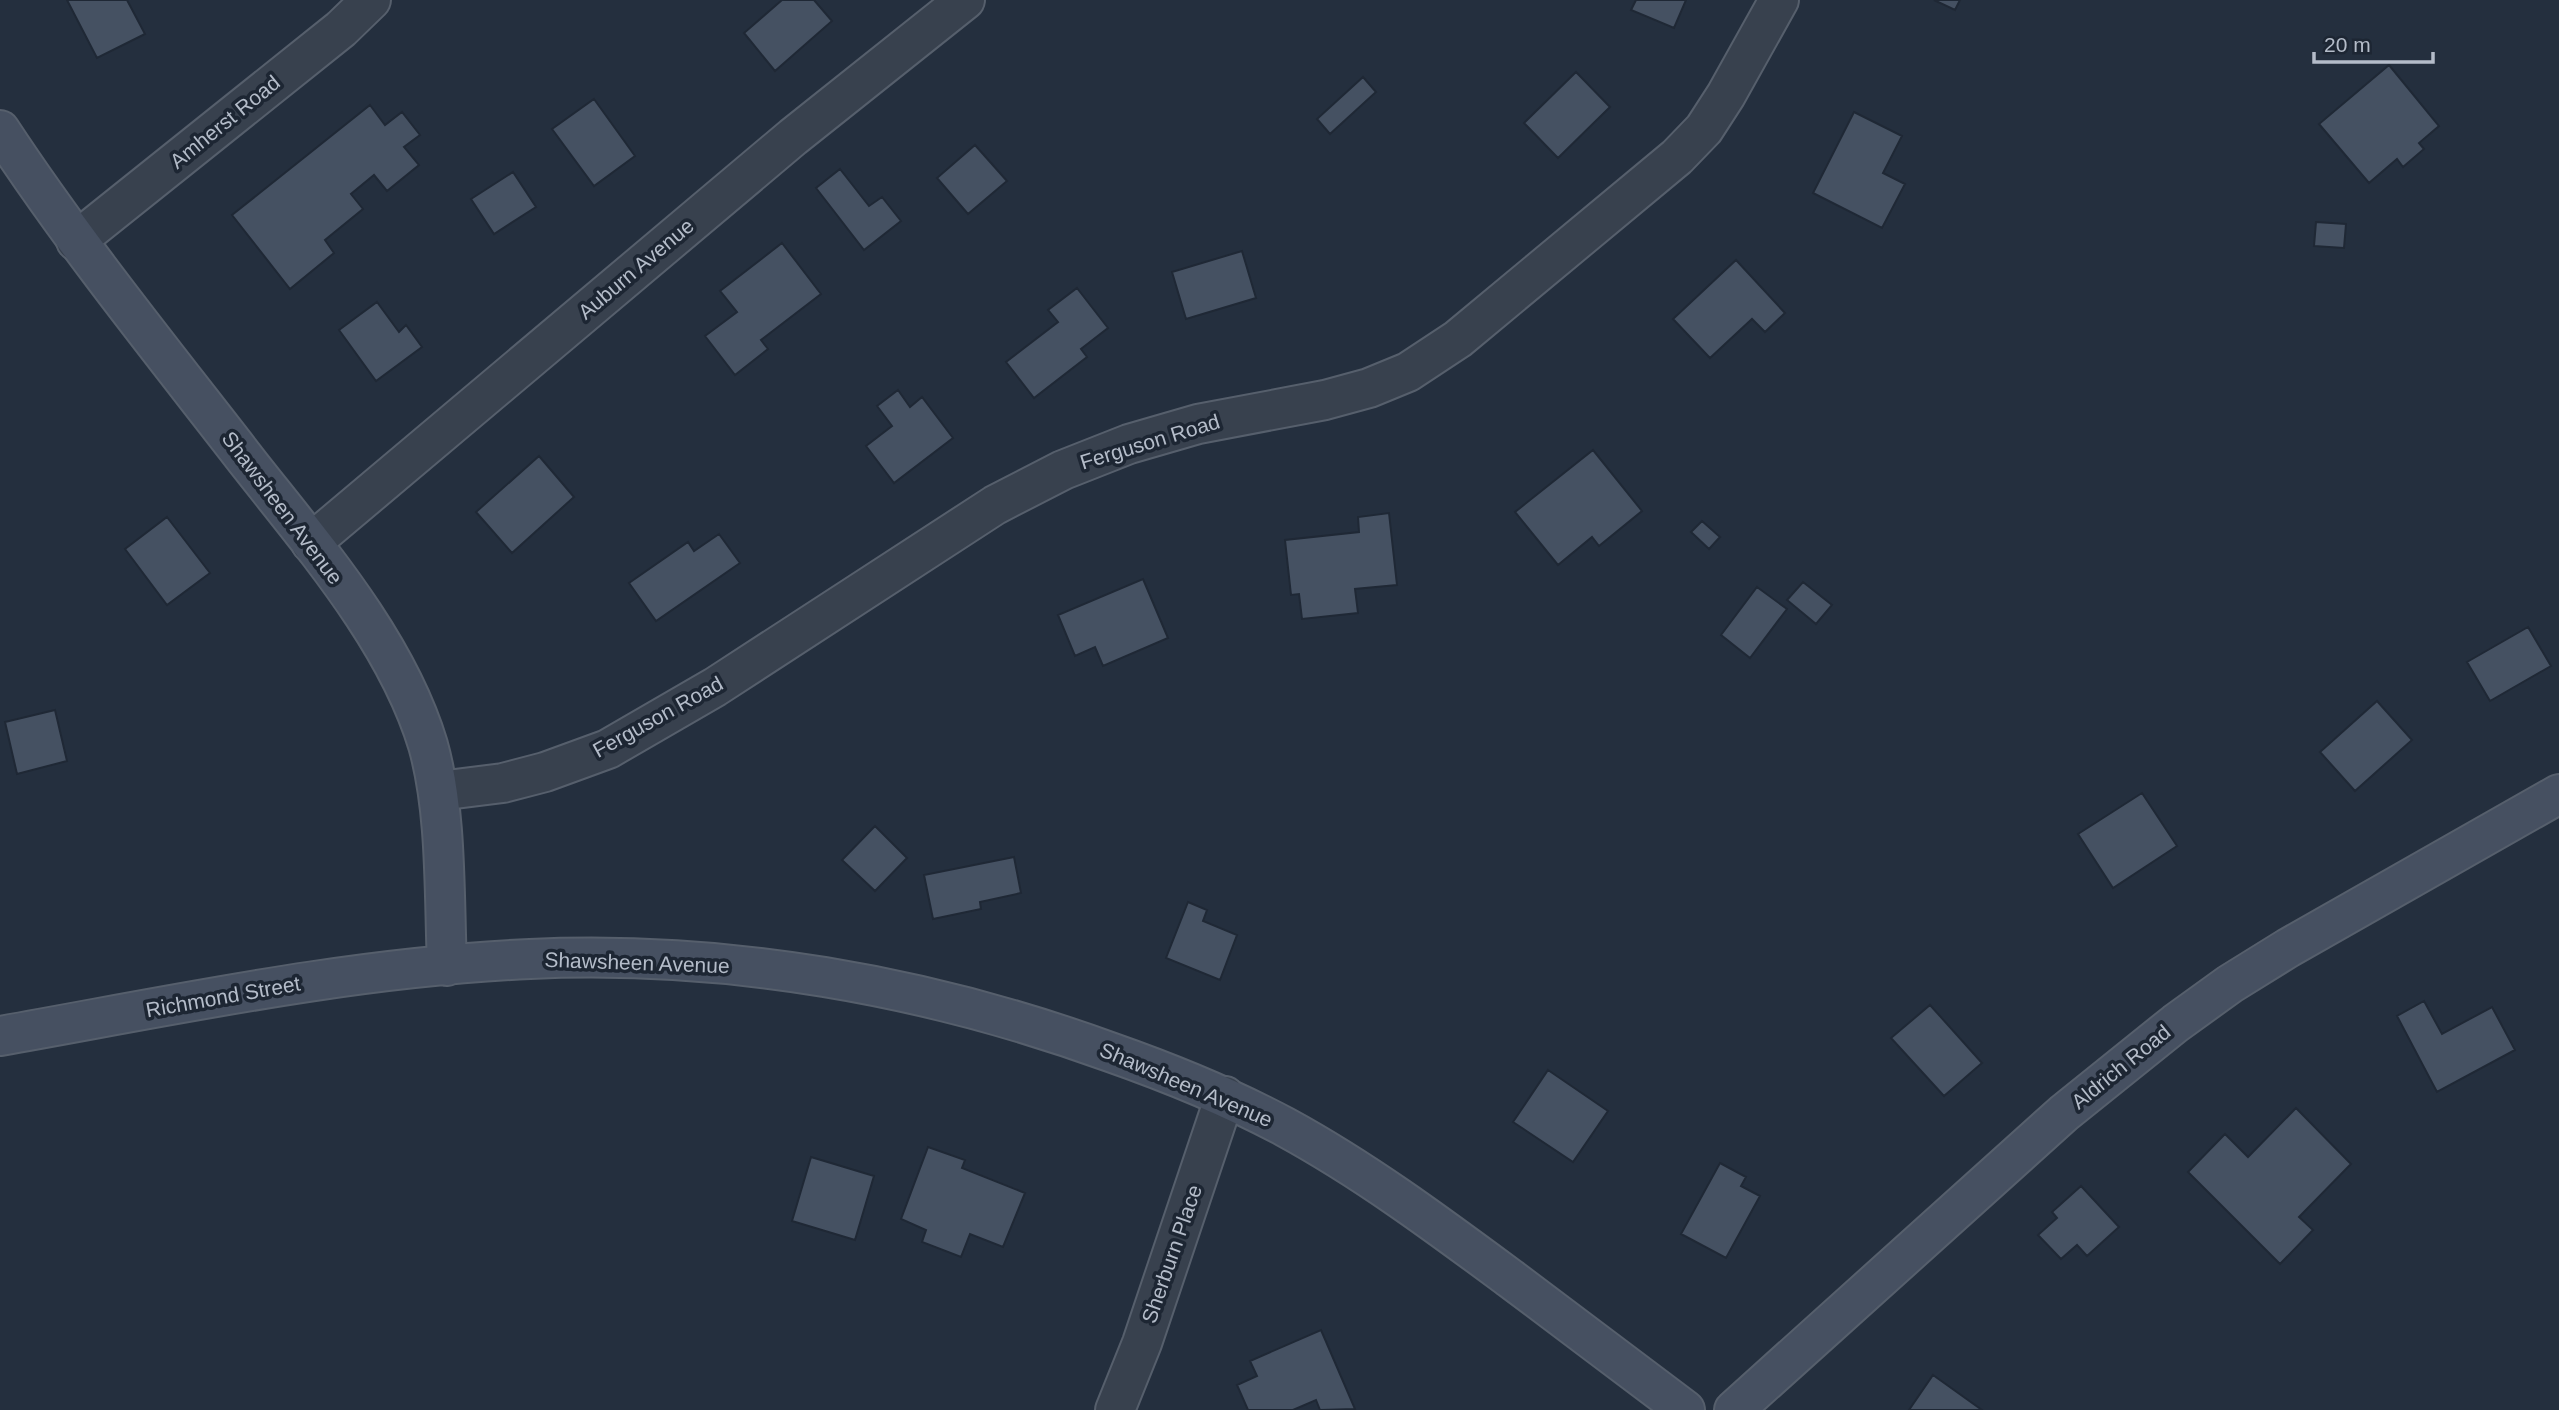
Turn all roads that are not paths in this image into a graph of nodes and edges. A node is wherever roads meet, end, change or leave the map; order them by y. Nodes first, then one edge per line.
1 (371, 0) edge
2 (965, 0) edge
3 (1779, 0) edge
4 (0, 130) edge
5 (76, 241) junction
6 (311, 543) junction
7 (439, 790) junction
8 (2559, 794) edge
9 (447, 966) junction
10 (0, 1036) edge
11 (1225, 1097) junction
12 (1115, 1410) edge
13 (1685, 1410) edge
14 (1734, 1410) edge

1 - 5 street, Amherst Road
2 - 6 street, Auburn Avenue
3 - 7 street, Ferguson Road
4 - 5 street, Shawsheen Avenue
5 - 6 street, Shawsheen Avenue
6 - 7 street, Shawsheen Avenue
7 - 9 street, Shawsheen Avenue
8 - 14 street, Aldrich Road
9 - 10 street, Richmond Street
9 - 11 street, Shawsheen Avenue
11 - 12 street, Sherburn Place
11 - 13 street, Shawsheen Avenue

